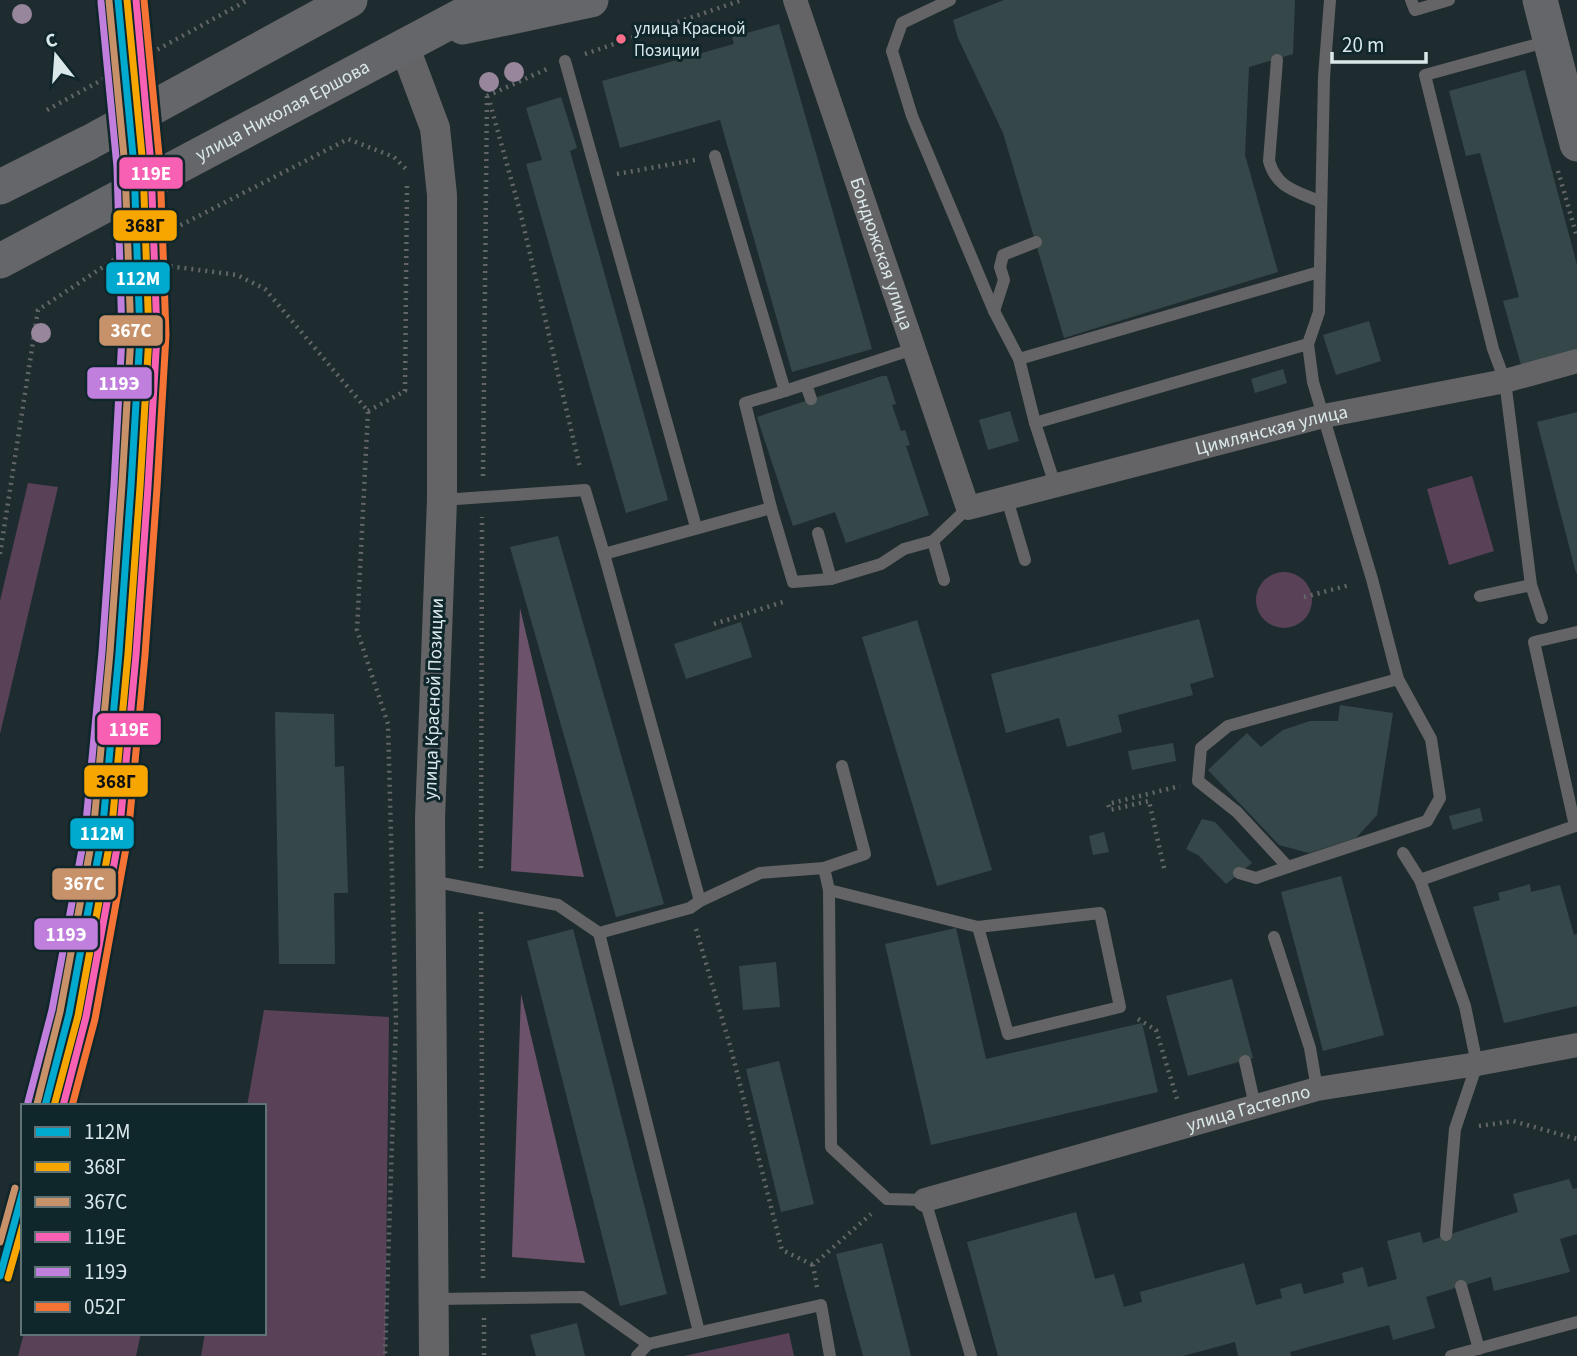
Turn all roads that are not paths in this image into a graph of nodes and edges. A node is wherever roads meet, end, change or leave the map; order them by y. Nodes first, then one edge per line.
1 (491, 0) edge
2 (591, 0) edge
3 (795, 0) edge
4 (950, 0) edge
5 (1330, 0) edge
6 (1411, 0) edge
7 (1449, 0) edge
8 (1541, 0) edge
9 (334, 4) edge
10 (1551, 40) junction
11 (417, 41) junction
12 (1277, 60) dead end
13 (565, 61) road end
14 (1577, 144) edge
15 (715, 156) road end
16 (0, 187) edge
17 (1321, 202) junction
18 (1036, 242) dead end
19 (0, 261) edge
20 (1319, 272) junction
21 (994, 311) junction
22 (1308, 344) junction
23 (913, 349) junction
24 (1019, 359) junction
25 (1577, 361) edge
26 (1505, 381) junction
27 (806, 384) junction
28 (785, 391) junction
29 (811, 399) dead end
30 (1324, 416) junction
31 (1035, 423) junction
32 (1055, 485) junction
33 (1007, 499) junction
34 (442, 500) junction
35 (771, 508) junction
36 (968, 508) junction
37 (696, 527) junction
38 (818, 533) dead end
39 (933, 541) junction
40 (604, 554) junction
41 (1025, 560) dead end
42 (831, 579) junction
43 (944, 580) dead end
44 (1531, 585) junction
45 (1480, 596) dead end
46 (1542, 618) dead end
47 (1577, 632) edge
48 (1398, 679) junction
49 (842, 766) dead end
50 (1403, 853) dead end
51 (1287, 867) junction
52 (824, 868) junction
53 (1239, 873) dead end
54 (1420, 880) junction
55 (431, 881) junction
56 (830, 890) junction
57 (695, 904) junction
58 (978, 926) junction
59 (598, 933) junction
60 (1274, 937) dead end
61 (1577, 1045) edge
62 (1245, 1061) dead end
63 (1477, 1065) junction
64 (1317, 1089) junction
65 (1255, 1106) junction
66 (925, 1200) junction
67 (1446, 1236) dead end
68 (1461, 1286) dead end
69 (435, 1299) junction
70 (1577, 1322) edge
71 (699, 1332) junction
72 (648, 1344) junction
73 (1479, 1349) junction
74 (434, 1356) edge
75 (636, 1356) edge
76 (830, 1356) edge
77 (971, 1356) edge
78 (1451, 1356) edge

1 - 11 main road, улица Николая Ершова
2 - 11 main road
3 - 23 street, Бондюжская улица
4 - 21 lane
5 - 17 lane
6 - 7 lane
8 - 10 main road
9 - 16 main road
10 - 14 main road
10 - 26 lane
11 - 19 main road, улица Николая Ершова
11 - 34 street, улица Красной Позиции
12 - 17 lane
13 - 37 lane
15 - 28 lane
17 - 20 lane
18 - 21 lane
20 - 22 lane
20 - 24 lane
21 - 24 lane
22 - 30 lane
22 - 31 lane
23 - 27 lane
23 - 36 street, Бондюжская улица
24 - 31 lane
25 - 26 street, Цимлянская улица
26 - 30 street, Цимлянская улица
26 - 44 lane
27 - 28 lane
27 - 29 lane
28 - 35 lane
30 - 32 street, Цимлянская улица
30 - 48 lane
31 - 32 lane
32 - 33 street, Цимлянская улица
33 - 36 street, Цимлянская улица
33 - 41 lane
34 - 40 lane
34 - 55 street, улица Красной Позиции
35 - 37 lane
35 - 42 lane
36 - 39 lane
37 - 40 lane
38 - 42 lane
39 - 42 lane
39 - 43 lane
40 - 57 lane
44 - 45 lane
44 - 46 lane
47 - 54 lane
48 - 51 lane
48 - 51 lane
49 - 52 lane
50 - 54 lane
51 - 53 lane
52 - 56 lane
52 - 57 lane
54 - 63 lane
55 - 59 lane
55 - 69 street, улица Красной Позиции
56 - 58 lane
56 - 66 lane
57 - 59 lane
58 - 58 lane
59 - 71 lane
60 - 64 lane
61 - 63 street, улица Гастелло
62 - 65 lane
63 - 64 street, улица Гастелло
63 - 67 lane
64 - 65 street, улица Гастелло
65 - 66 street, улица Гастелло
66 - 77 lane
68 - 73 lane
69 - 72 lane
69 - 74 street, улица Красной Позиции
70 - 73 lane
71 - 72 lane
71 - 76 lane
72 - 75 lane
73 - 78 lane

